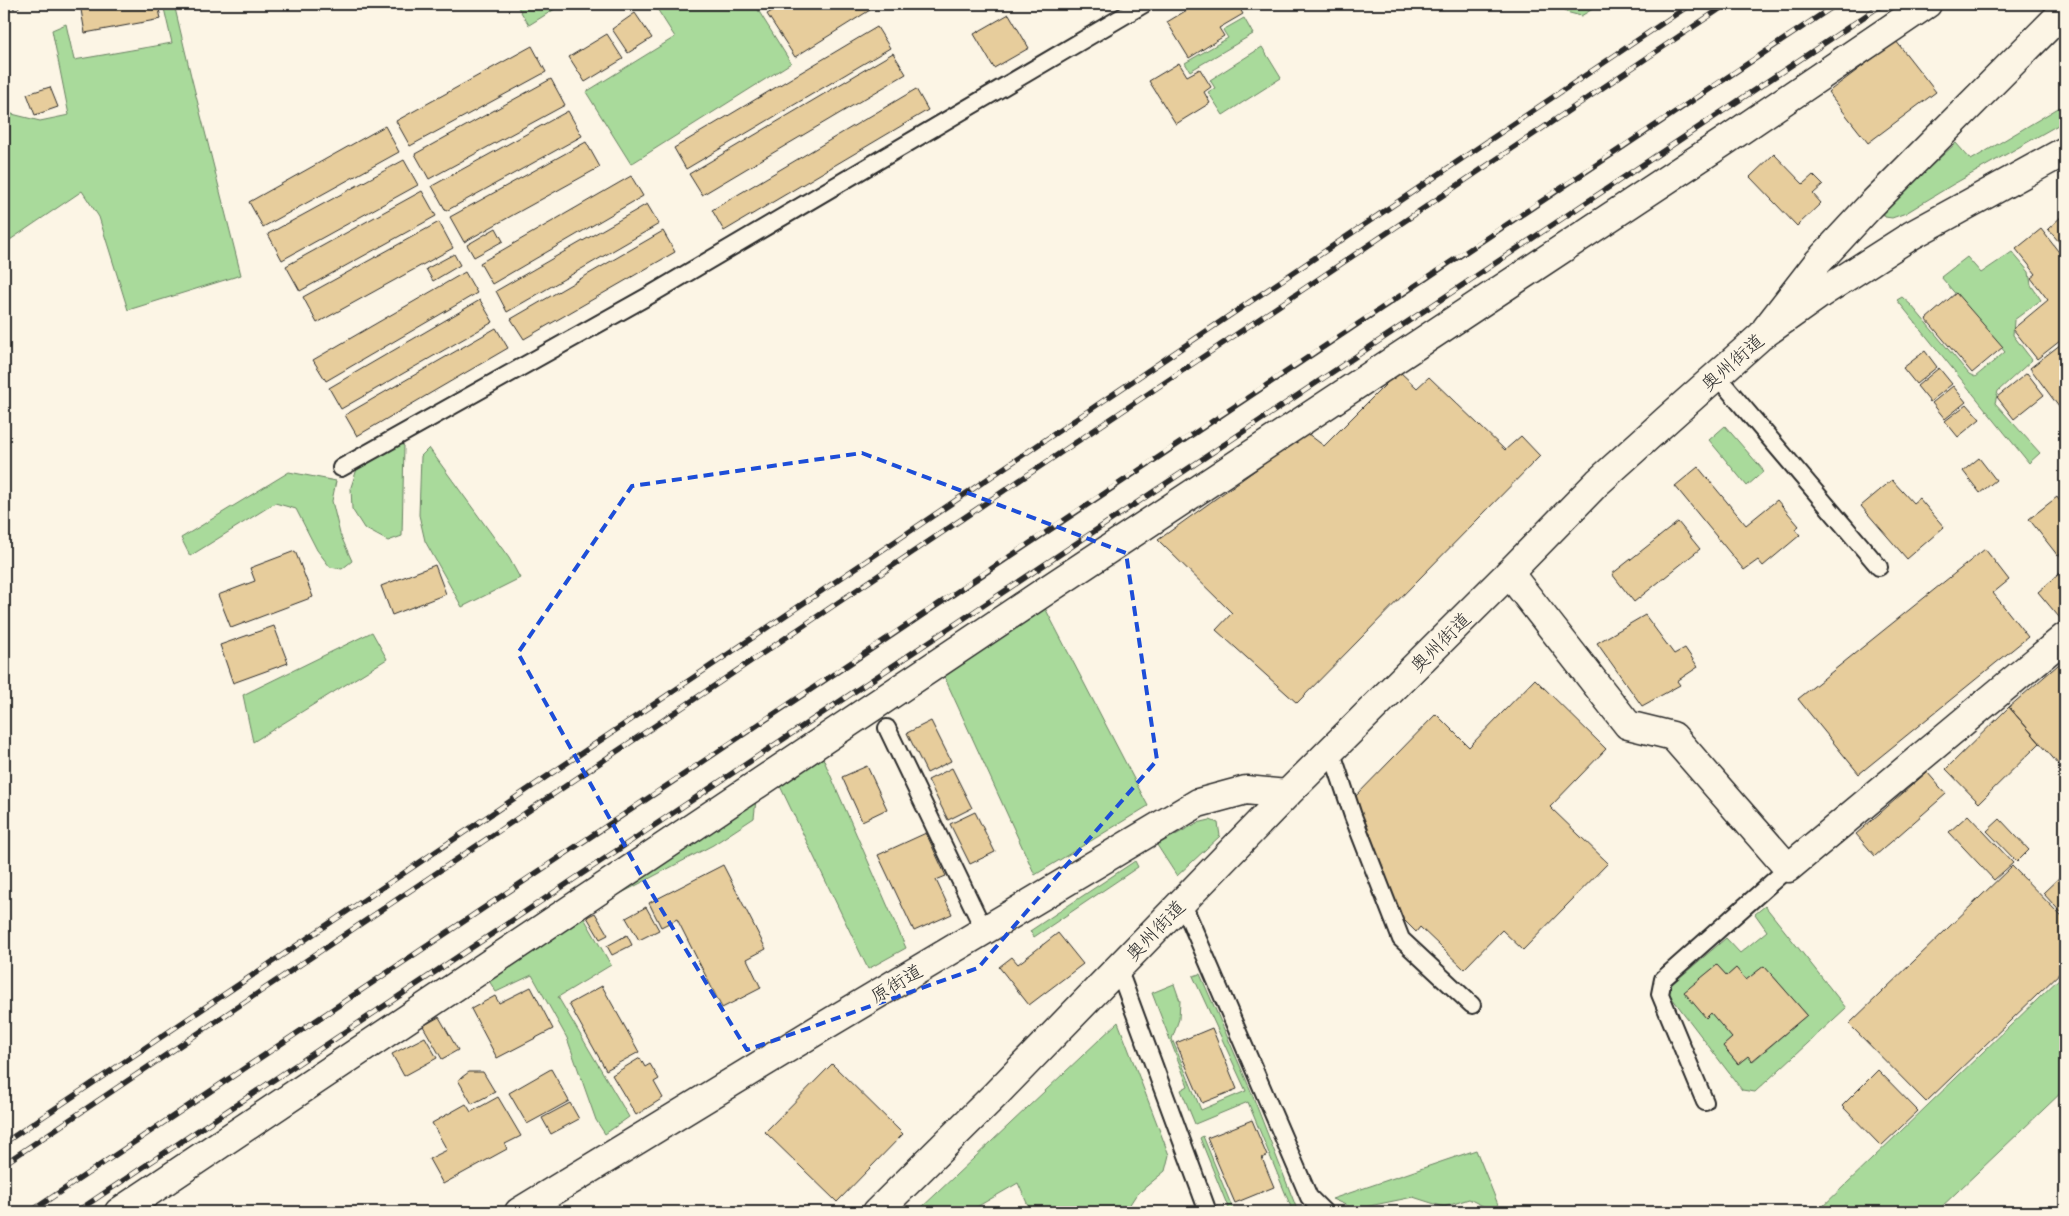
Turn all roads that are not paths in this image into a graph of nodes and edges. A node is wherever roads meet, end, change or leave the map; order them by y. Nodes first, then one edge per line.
1 (1144, 4) edge
2 (1927, 4) edge
3 (2065, 10) edge
4 (2065, 151) edge
5 (1761, 336) junction
6 (1716, 375) junction
7 (341, 468) dead end
8 (1879, 567) dead end
9 (1509, 573) junction
10 (2065, 637) edge
11 (887, 728) dead end
12 (1331, 750) junction
13 (1287, 794) junction
14 (1788, 868) junction
15 (1182, 902) junction
16 (984, 930) junction
17 (1118, 968) junction
18 (1472, 1005) dead end
19 (1705, 1102) dead end
20 (119, 1212) edge
21 (518, 1212) edge
22 (877, 1212) edge
23 (1208, 1212) edge
24 (1324, 1212) edge

1 - 7 lane
2 - 20 street
3 - 5 street
4 - 5 street, 奥州街道
5 - 6 street, 奥州街道
6 - 8 lane
6 - 9 street, 奥州街道
9 - 12 street, 奥州街道
9 - 14 street
10 - 14 street
11 - 16 lane
12 - 13 street, 奥州街道
12 - 18 lane
13 - 15 street, 奥州街道
13 - 16 street, 原街道
14 - 19 lane
15 - 17 street, 奥州街道
15 - 24 lane
16 - 21 street, 原街道
17 - 22 street, 奥州街道
17 - 23 lane

